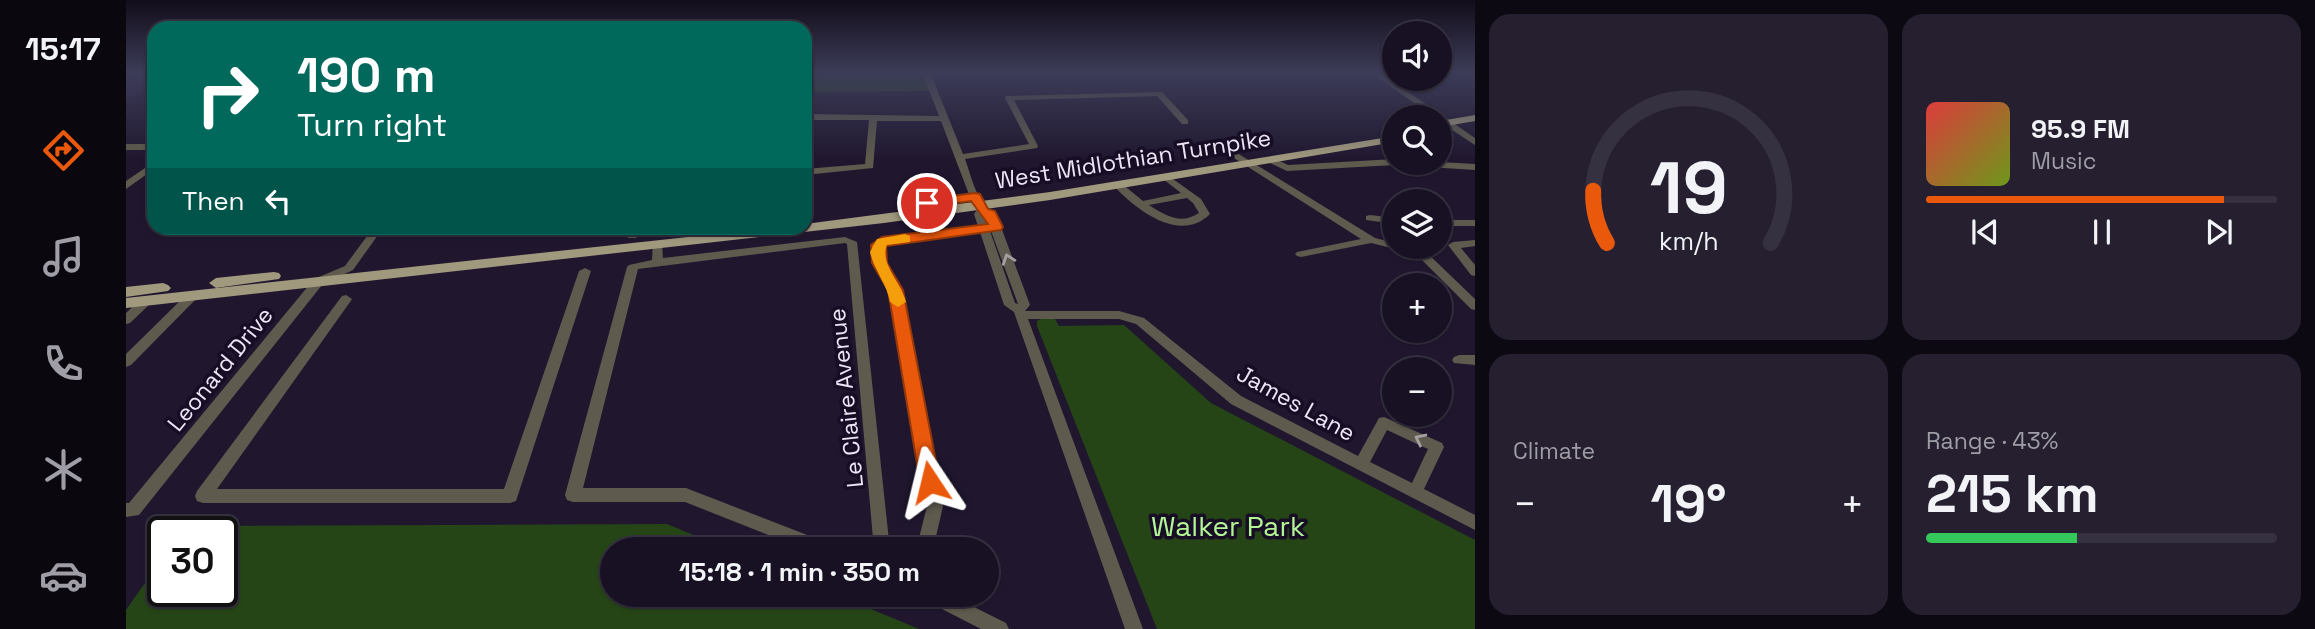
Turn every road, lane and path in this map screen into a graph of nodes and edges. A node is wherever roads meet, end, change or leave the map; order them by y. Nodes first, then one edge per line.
1 (938, 101) edge
2 (1011, 101) edge
3 (1166, 101) edge
4 (812, 117) edge
5 (873, 117) junction
6 (945, 117) junction
7 (1475, 118) edge
8 (1185, 122) dead end
9 (1452, 125) edge
10 (1452, 126) edge
11 (1475, 127) edge
12 (1452, 128) edge
13 (1382, 133) edge
14 (1382, 141) edge
15 (1475, 142) edge
16 (126, 147) edge
17 (147, 147) edge
18 (1237, 156) junction
19 (960, 157) junction
20 (1271, 160) junction
21 (1249, 163) junction
22 (1382, 163) edge
23 (1452, 166) edge
24 (1475, 167) edge
25 (147, 170) edge
26 (812, 171) edge
27 (1166, 177) junction
28 (1118, 185) junction
29 (126, 186) edge
30 (1188, 195) junction
31 (1140, 204) junction
32 (980, 205) junction
33 (812, 217) edge
34 (1370, 218) dead end
35 (1382, 219) edge
36 (812, 220) edge
37 (1452, 223) edge
38 (1475, 223) edge
39 (990, 228) junction
40 (373, 235) edge
41 (641, 235) edge
42 (643, 235) edge
43 (650, 235) edge
44 (1371, 240) junction
45 (1382, 243) edge
46 (1475, 243) edge
47 (1301, 254) dead end
48 (1427, 259) edge
49 (658, 262) junction
50 (349, 268) junction
51 (585, 271) dead end
52 (1475, 273) edge
53 (318, 282) junction
54 (126, 292) edge
55 (192, 296) junction
56 (346, 299) dead end
57 (146, 301) junction
58 (126, 303) edge
59 (1475, 306) edge
60 (1019, 313) junction
61 (126, 320) edge
62 (1459, 360) dead end
63 (1475, 360) edge
64 (126, 362) edge
65 (1361, 464) junction
66 (1415, 492) junction
67 (129, 510) edge
68 (1475, 523) edge
69 (794, 537) edge
70 (881, 537) edge
71 (927, 537) edge
72 (956, 607) edge
73 (1000, 629) edge
74 (1134, 629) edge

1 - 6 street
2 - 19 street
3 - 8 street
4 - 5 street
5 - 6 street
5 - 26 street
6 - 19 street
7 - 9 main road
10 - 11 main road
12 - 15 street
13 - 18 main road, West Midlothian Turnpike
14 - 20 main road, West Midlothian Turnpike
16 - 17 street
18 - 21 street
18 - 32 main road, West Midlothian Turnpike
19 - 32 street
20 - 21 main road, West Midlothian Turnpike
20 - 22 street
21 - 27 main road, West Midlothian Turnpike
21 - 44 street
23 - 24 street
25 - 29 street
27 - 28 main road, West Midlothian Turnpike
27 - 30 street
28 - 31 street
28 - 32 main road, West Midlothian Turnpike
30 - 31 street
30 - 31 street
32 - 33 main road, West Midlothian Turnpike
32 - 36 main road, West Midlothian Turnpike
32 - 39 street
34 - 35 street
37 - 38 street
39 - 60 street
39 - 71 street
40 - 50 street
41 - 50 main road, West Midlothian Turnpike
42 - 53 main road, West Midlothian Turnpike
43 - 49 street
44 - 45 street
44 - 47 street
46 - 52 street
48 - 59 street
49 - 69 street
49 - 70 street, Le Claire Avenue
50 - 53 street, Leonard Drive
50 - 54 main road, West Midlothian Turnpike
51 - 56 street
53 - 55 main road, West Midlothian Turnpike
53 - 67 street, Leonard Drive
55 - 57 main road, West Midlothian Turnpike
55 - 64 street
57 - 58 main road, West Midlothian Turnpike
57 - 61 street
60 - 65 street, James Lane
60 - 74 street
62 - 63 street
65 - 66 street, James Lane
66 -> 65 street
66 - 68 street, James Lane
72 - 73 street

